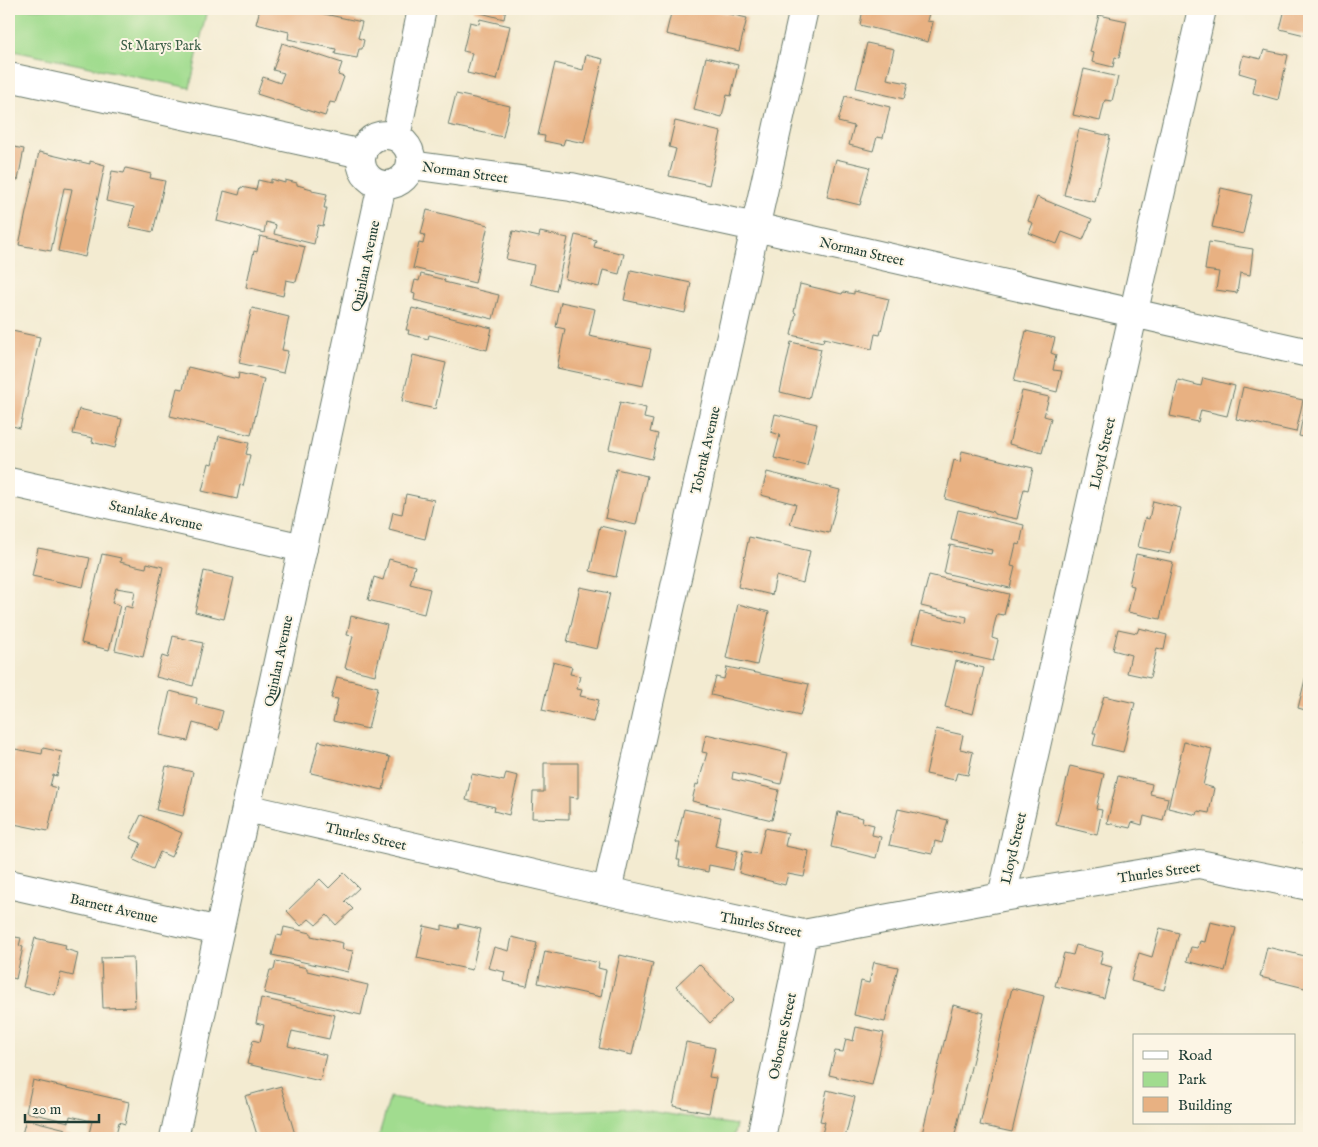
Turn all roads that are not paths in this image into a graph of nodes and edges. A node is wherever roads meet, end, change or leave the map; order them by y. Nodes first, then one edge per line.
1 (422, 9) edge
2 (804, 9) edge
3 (1202, 9) edge
4 (9, 77) edge
5 (396, 137) junction
6 (362, 154) junction
7 (411, 164) junction
8 (382, 185) junction
9 (755, 227) junction
10 (1134, 313) junction
11 (1309, 353) edge
12 (9, 482) edge
13 (303, 548) junction
14 (246, 808) junction
15 (9, 884) edge
16 (1309, 886) edge
17 (607, 891) junction
18 (1002, 897) junction
19 (219, 931) junction
20 (803, 934) junction
21 (174, 1138) edge
22 (760, 1138) edge

1 - 5 street
2 - 9 street, Tobruk Avenue
3 - 10 street, Lloyd Street
4 - 6 street
5 - 6 street
5 - 7 street
6 - 8 street
7 - 8 street
7 - 9 street, Norman Street
8 - 13 street, Quinlan Avenue
9 - 10 street, Norman Street
9 - 17 street, Tobruk Avenue
10 - 11 street, Norman Street
10 - 18 street, Lloyd Street
12 - 13 street, Stanlake Avenue
13 - 14 street, Quinlan Avenue
14 - 17 street, Thurles Street
14 - 19 street, Quinlan Avenue
15 - 19 street, Barnett Avenue
16 - 18 street, Thurles Street
17 - 20 street, Thurles Street
18 - 20 street, Thurles Street
19 - 21 street, Quinlan Avenue
20 - 22 street, Osborne Street

